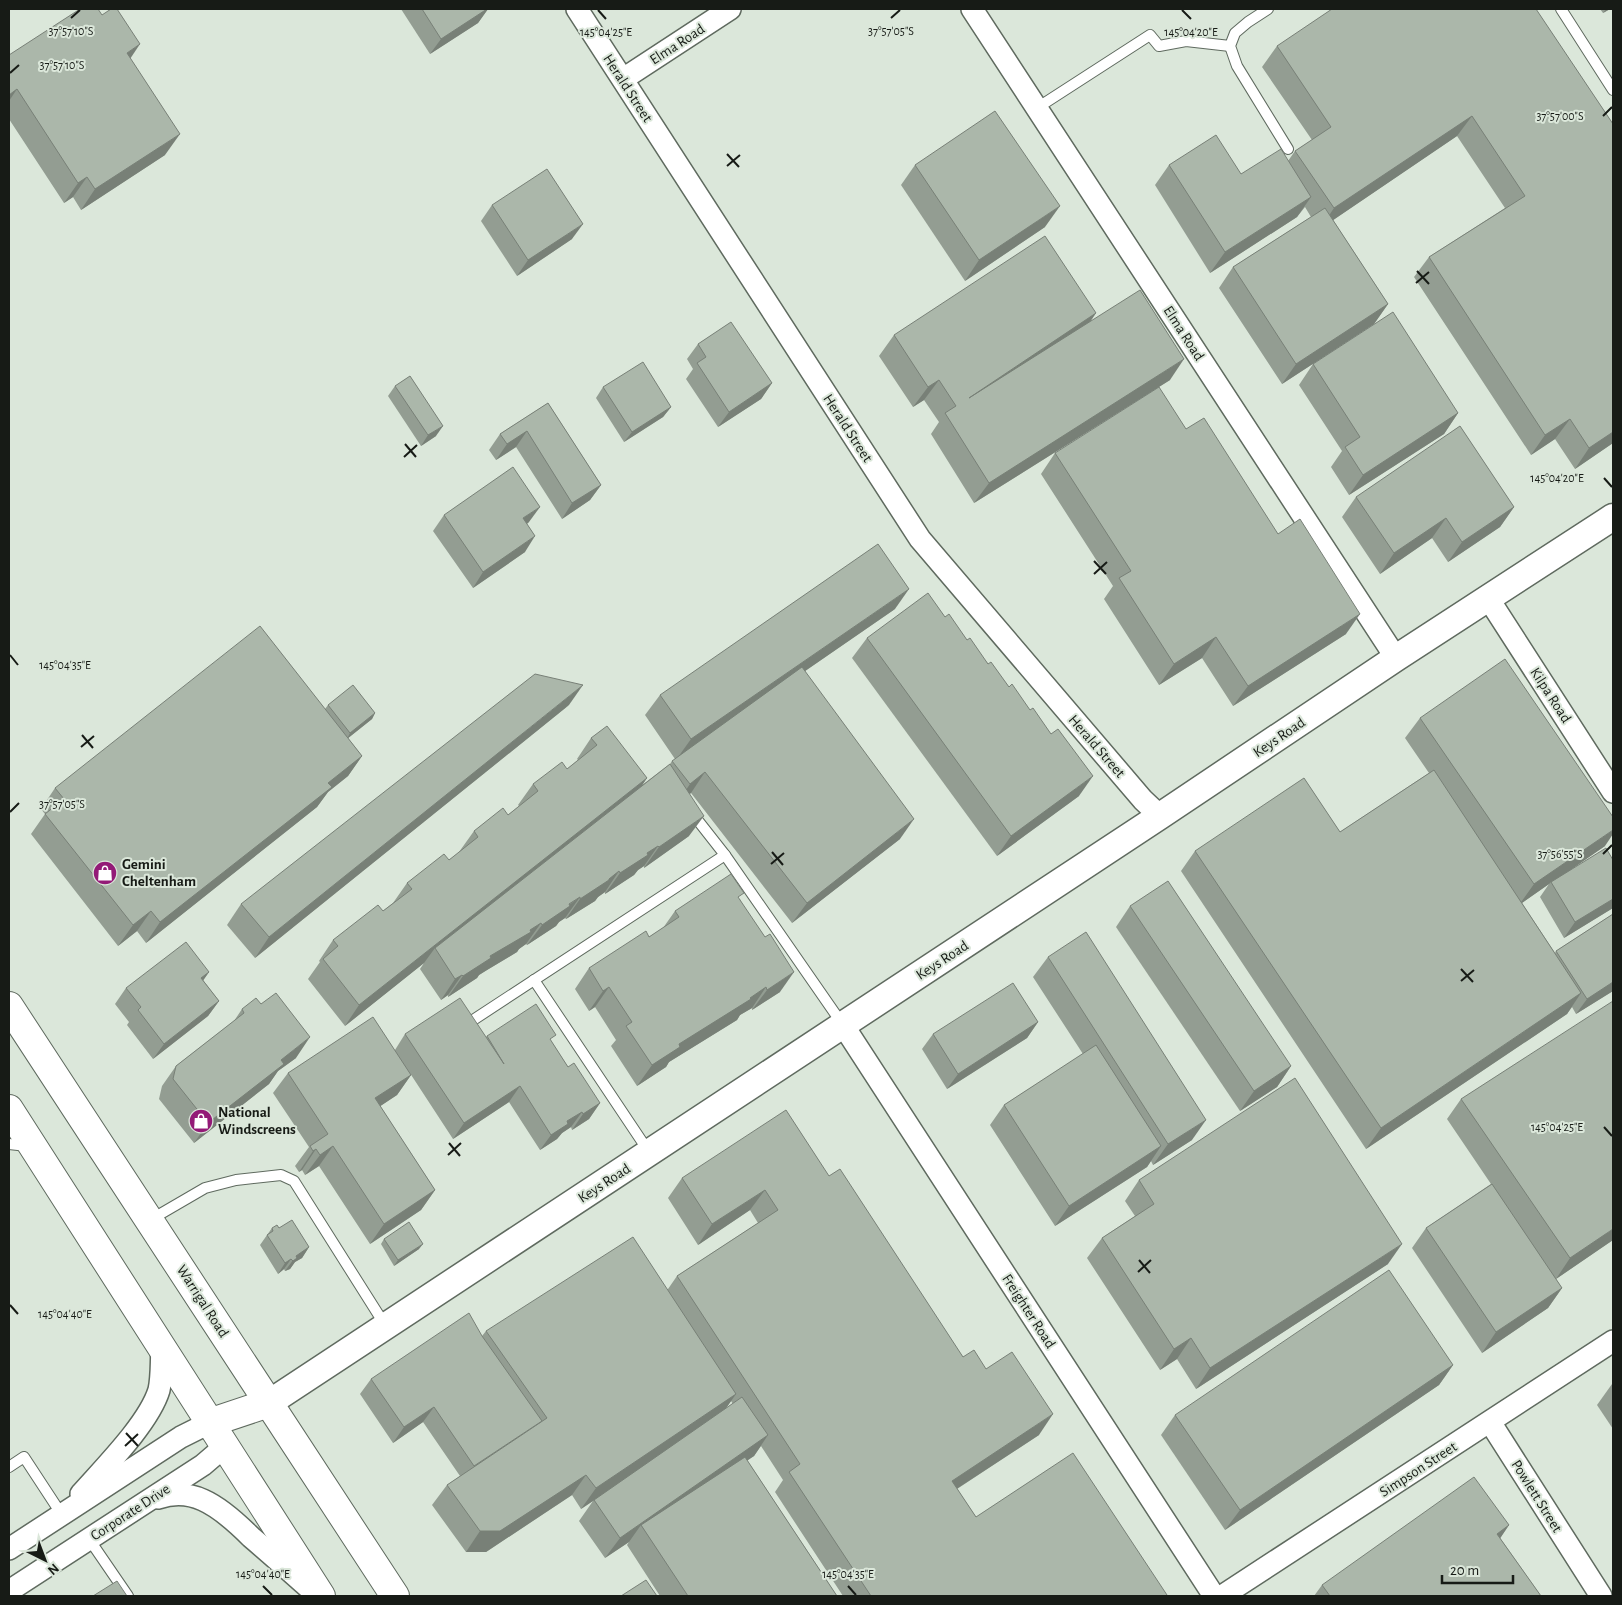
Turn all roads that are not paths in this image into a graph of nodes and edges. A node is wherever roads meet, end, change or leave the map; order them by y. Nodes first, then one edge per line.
1 (577, 9) edge
2 (730, 9) edge
3 (972, 9) edge
4 (1268, 9) edge
5 (1561, 9) edge
6 (1230, 46) junction
7 (623, 79) junction
8 (1613, 90) edge
9 (1037, 108) junction
10 (1288, 149) dead end
11 (1613, 517) edge
12 (1488, 598) junction
13 (1396, 658) junction
14 (1613, 792) edge
15 (688, 808) edge
16 (1160, 816) junction
17 (725, 855) junction
18 (534, 980) junction
19 (9, 1006) edge
20 (466, 1024) edge
21 (843, 1025) junction
22 (9, 1109) edge
23 (21, 1146) edge
24 (649, 1153) junction
25 (150, 1221) junction
26 (386, 1326) junction
27 (1613, 1341) edge
28 (162, 1348) junction
29 (270, 1403) junction
30 (1490, 1422) junction
31 (209, 1423) junction
32 (224, 1447) junction
33 (9, 1467) edge
34 (141, 1506) junction
35 (62, 1515) junction
36 (89, 1539) junction
37 (9, 1549) edge
38 (9, 1590) edge
39 (128, 1596) edge
40 (320, 1596) edge
41 (395, 1596) edge
42 (1214, 1596) edge
43 (1222, 1596) edge
44 (1601, 1596) edge

1 - 7 street, Herald Street
2 - 7 street, Elma Road
3 - 9 street, Elma Road
4 - 6 lane
5 - 8 lane
6 - 9 lane
6 - 10 lane
7 - 16 street, Herald Street
9 - 13 street, Elma Road
11 - 12 street, Keys Road
12 - 13 street, Keys Road
12 - 14 street, Kilpa Road
13 - 16 street, Keys Road
15 - 17 lane
16 - 21 street, Keys Road
17 - 18 lane
17 - 21 lane
18 - 20 lane
18 - 24 lane
19 - 25 highway, Warrigal Road
21 - 24 street, Keys Road
21 - 42 street, Freighter Road
22 - 23 highway
23 - 28 highway
24 - 26 street, Keys Road
25 - 26 lane
25 - 29 highway, Warrigal Road
26 - 29 street, Keys Road
27 - 30 street, Simpson Street
28 - 31 highway
28 - 35 street
29 - 31 highway
29 - 32 highway
29 - 41 highway, Warrigal Road
30 - 43 street, Simpson Street
30 - 44 street, Powlett Street
31 - 32 highway
31 - 35 street
32 - 34 street, Corporate Drive
32 - 40 highway
33 - 35 lane
34 - 36 street, Corporate Drive
34 - 40 street
35 - 37 street
36 - 38 street, Corporate Drive
36 - 39 lane

